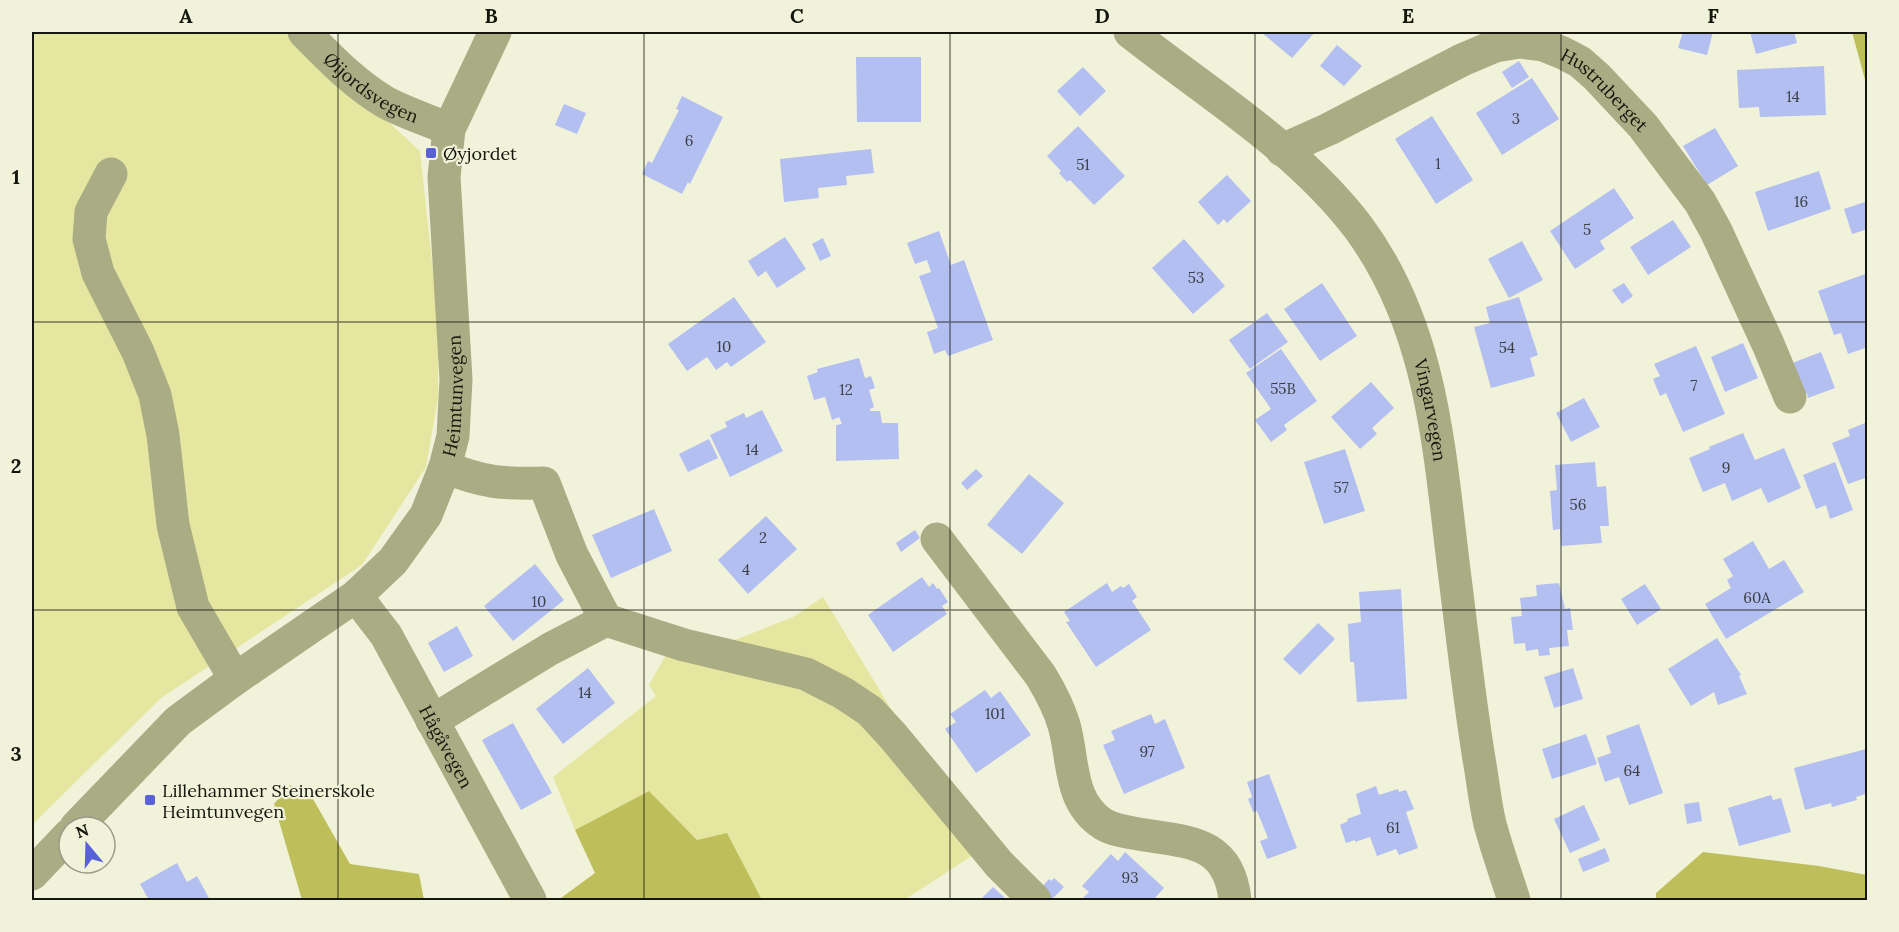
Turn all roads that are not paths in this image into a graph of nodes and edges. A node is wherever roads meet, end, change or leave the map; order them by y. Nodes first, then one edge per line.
1 (304, 32) edge
2 (495, 32) edge
3 (1130, 32) edge
4 (449, 129) junction
5 (1282, 150) junction
6 (111, 174) dead end
7 (1790, 397) dead end
8 (445, 467) junction
9 (937, 539) dead end
10 (356, 596) junction
11 (606, 620) junction
12 (235, 679) junction
13 (432, 721) junction
14 (88, 815) edge
15 (57, 848) edge
16 (32, 874) edge
17 (530, 900) edge
18 (1035, 900) edge
19 (1235, 900) edge
20 (1514, 900) edge

1 - 4 street, Øijordsvegen
2 - 4 street, Heimtunvegen
3 - 5 street, Vingarvegen
4 - 8 street, Heimtunvegen
5 - 7 street, Hustruberget
5 - 20 street, Vingarvegen
6 - 12 street
8 - 10 street, Heimtunvegen
8 - 11 street
9 - 19 street
10 - 12 street, Heimtunvegen
10 - 13 street, Hågåvegen
11 - 13 street
11 - 18 street
12 - 14 street, Heimtunvegen
13 - 17 street, Hågåvegen
15 - 16 street

